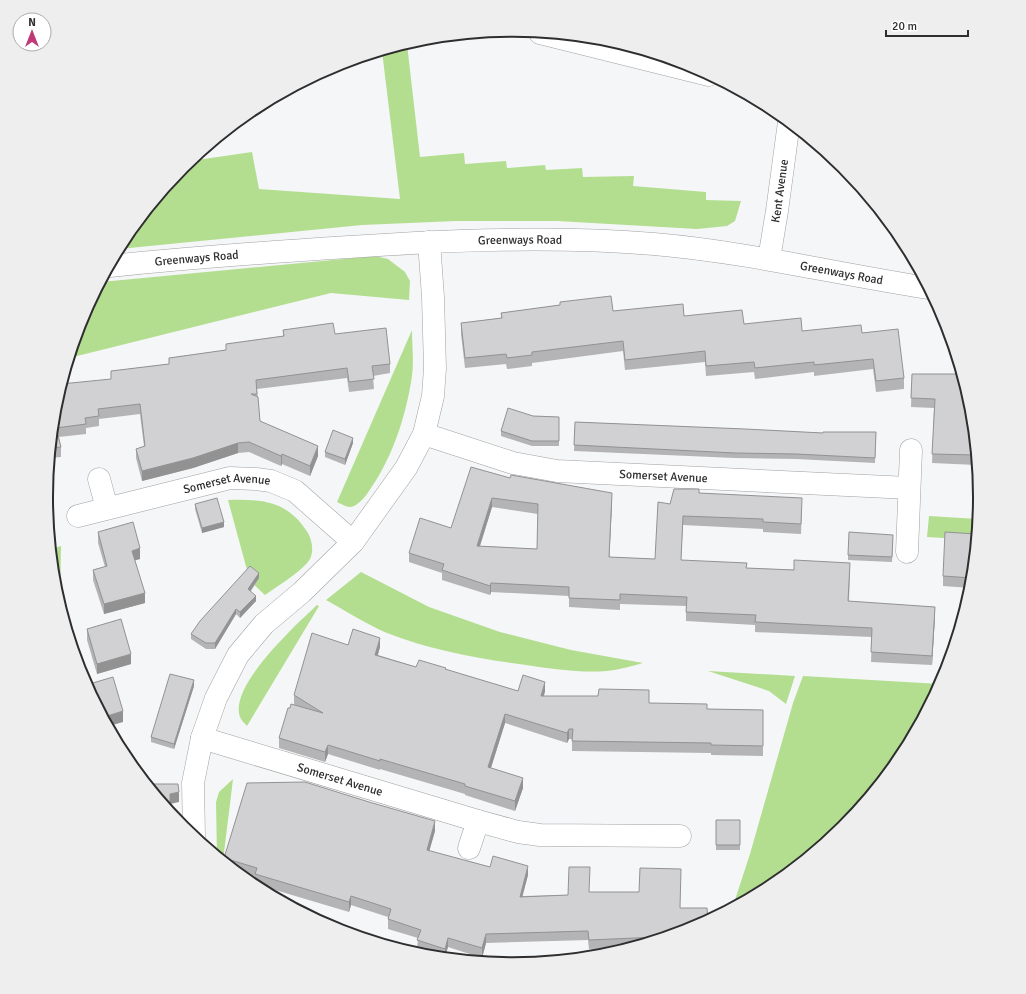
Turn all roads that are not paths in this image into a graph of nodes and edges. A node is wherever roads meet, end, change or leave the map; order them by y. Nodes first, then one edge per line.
1 (572, 41) edge
2 (675, 67) edge
3 (788, 129) edge
4 (429, 242) junction
5 (769, 259) junction
6 (116, 265) edge
7 (922, 287) edge
8 (424, 434) junction
9 (911, 450) dead end
10 (99, 479) dead end
11 (909, 488) junction
12 (107, 508) junction
13 (78, 516) dead end
14 (353, 542) junction
15 (907, 552) dead end
16 (202, 738) junction
17 (478, 822) junction
18 (194, 828) edge
19 (680, 836) dead end
20 (469, 848) dead end

1 - 2 street
3 - 5 street, Kent Avenue
4 - 5 street, Greenways Road
4 - 6 street, Greenways Road
4 - 8 street
5 - 7 street, Greenways Road
8 - 11 street, Somerset Avenue
8 - 14 street
9 - 11 street
10 - 12 street
11 - 15 street
12 - 13 street, Somerset Avenue
12 - 14 street, Somerset Avenue
14 - 16 street
16 - 17 street, Somerset Avenue
16 - 18 street
17 - 19 street, Somerset Avenue
17 - 20 street

